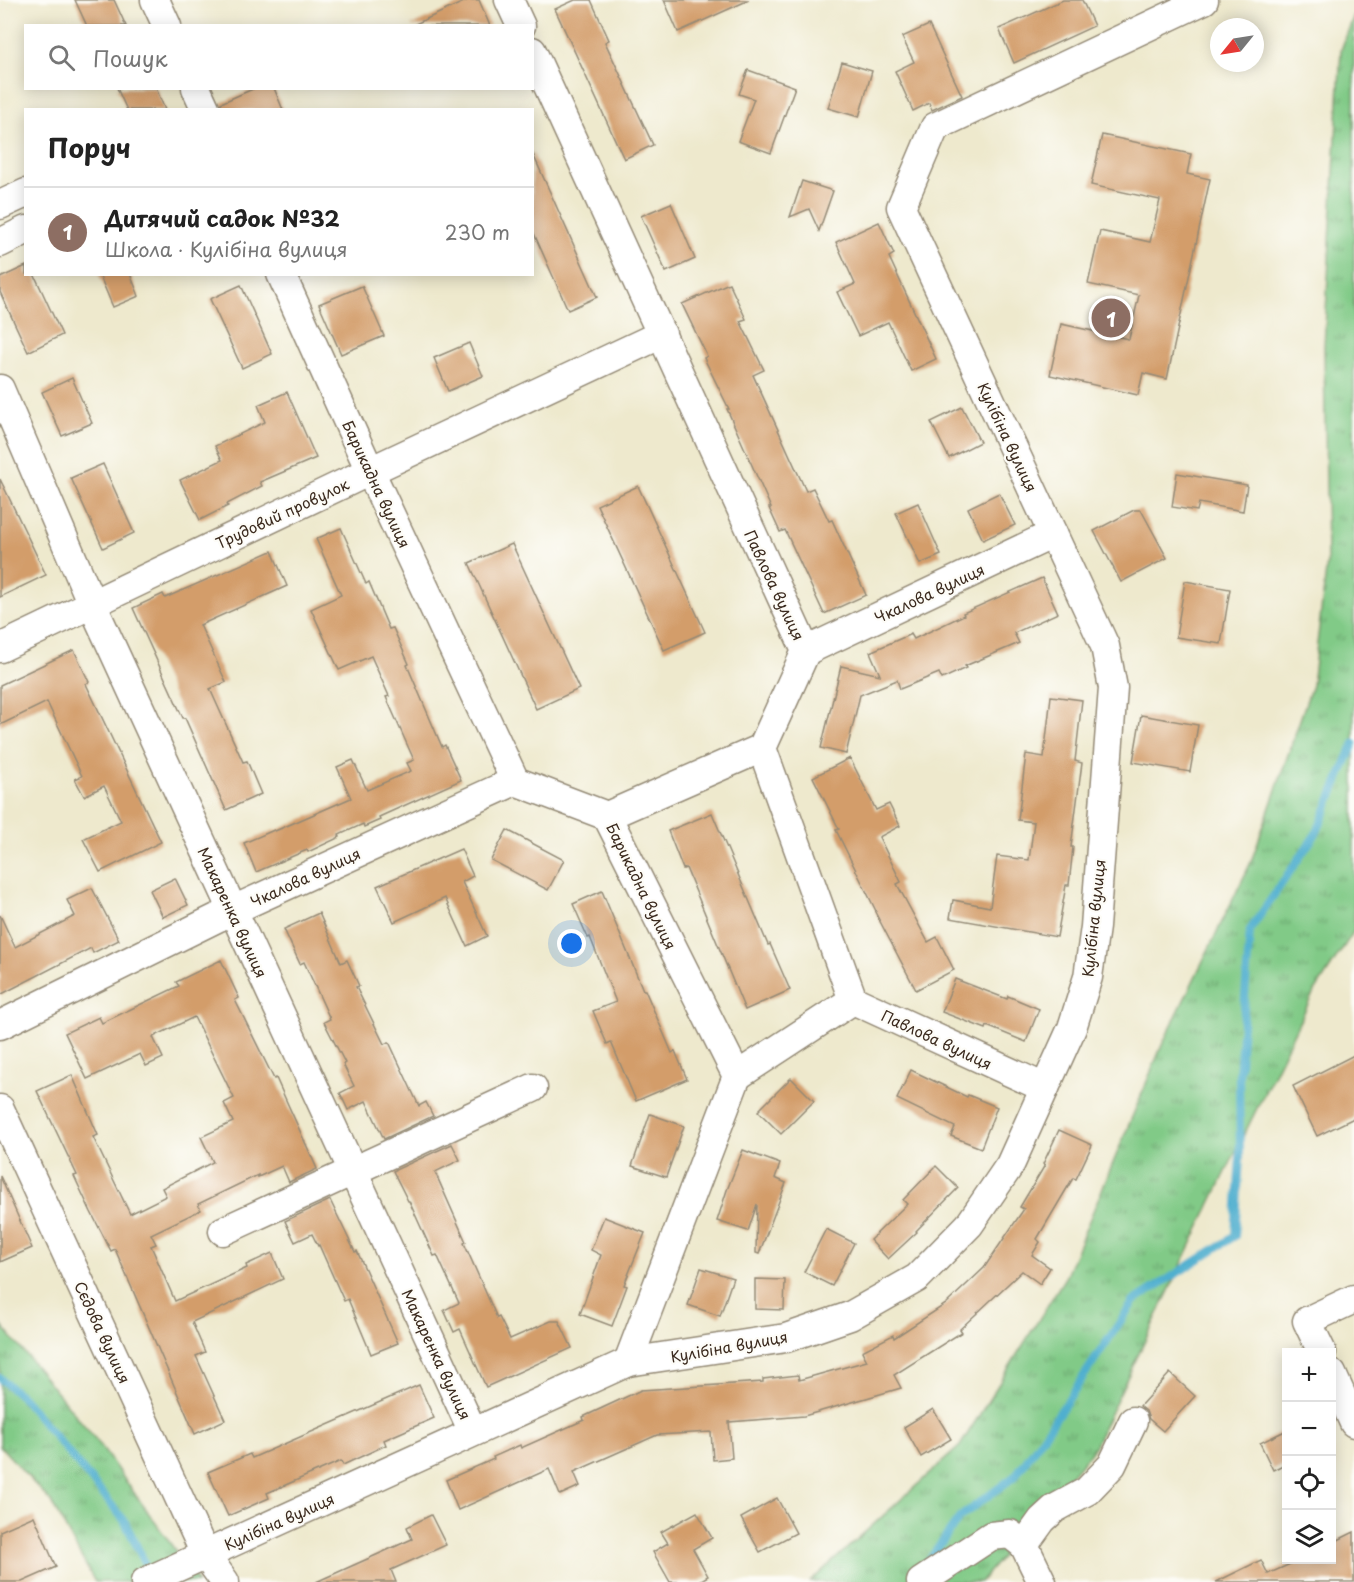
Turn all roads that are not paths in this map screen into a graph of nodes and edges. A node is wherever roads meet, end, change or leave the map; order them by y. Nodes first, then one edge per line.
1 (155, 0) edge
2 (1204, 0) edge
3 (166, 24) edge
4 (534, 55) edge
5 (197, 90) edge
6 (205, 108) edge
7 (24, 195) edge
8 (0, 205) edge
9 (24, 232) edge
10 (0, 243) edge
11 (282, 276) edge
12 (662, 334) junction
13 (0, 389) edge
14 (370, 471) junction
15 (1053, 534) junction
16 (92, 604) junction
17 (0, 648) edge
18 (806, 651) junction
19 (762, 748) junction
20 (515, 781) junction
21 (608, 816) junction
22 (233, 910) junction
23 (853, 1000) junction
24 (0, 1025) edge
25 (737, 1076) junction
26 (533, 1088) dead end
27 (1045, 1088) junction
28 (0, 1109) edge
29 (353, 1171) junction
30 (223, 1231) dead end
31 (1354, 1299) edge
32 (1320, 1348) edge
33 (628, 1362) junction
34 (1336, 1383) edge
35 (1132, 1421) dead end
36 (1354, 1423) edge
37 (473, 1432) junction
38 (1024, 1545) junction
39 (205, 1554) junction
40 (145, 1582) edge
41 (225, 1582) edge
42 (921, 1582) edge
43 (1042, 1582) edge

1 - 3 street
2 - 15 street, Кулібіна вулиця
4 - 12 street, Павлова вулиця
5 - 6 street
7 - 8 street
9 - 10 street
11 - 14 street, Барикадна вулиця
12 - 14 street, Трудовий провулок
12 - 18 street, Павлова вулиця
13 - 16 street, Макаренка вулиця
14 - 16 street, Трудовий провулок
14 - 20 street, Барикадна вулиця
15 - 18 street, Чкалова вулиця
15 - 27 street, Кулібіна вулиця
16 - 17 street, Трудовий провулок
16 - 22 street, Макаренка вулиця
18 - 19 street, Павлова вулиця
19 - 21 street
19 - 23 street
20 - 21 street, Барикадна вулиця
20 - 22 street, Чкалова вулиця
21 - 25 street, Барикадна вулиця
22 - 24 street, Чкалова вулиця
22 - 29 street, Макаренка вулиця
23 - 25 street
23 - 27 street, Павлова вулиця
25 - 33 street
26 - 29 street
27 - 33 street, Кулібіна вулиця
28 - 39 street, Сєдова вулиця
29 - 30 street
29 - 37 street, Макаренка вулиця
31 - 32 street
33 - 37 street, Кулібіна вулиця
34 - 36 street
35 - 38 street
37 - 39 street, Кулібіна вулиця
38 - 42 street
38 - 43 street
39 - 40 street, Кулібіна вулиця
39 - 41 street, Сєдова вулиця

